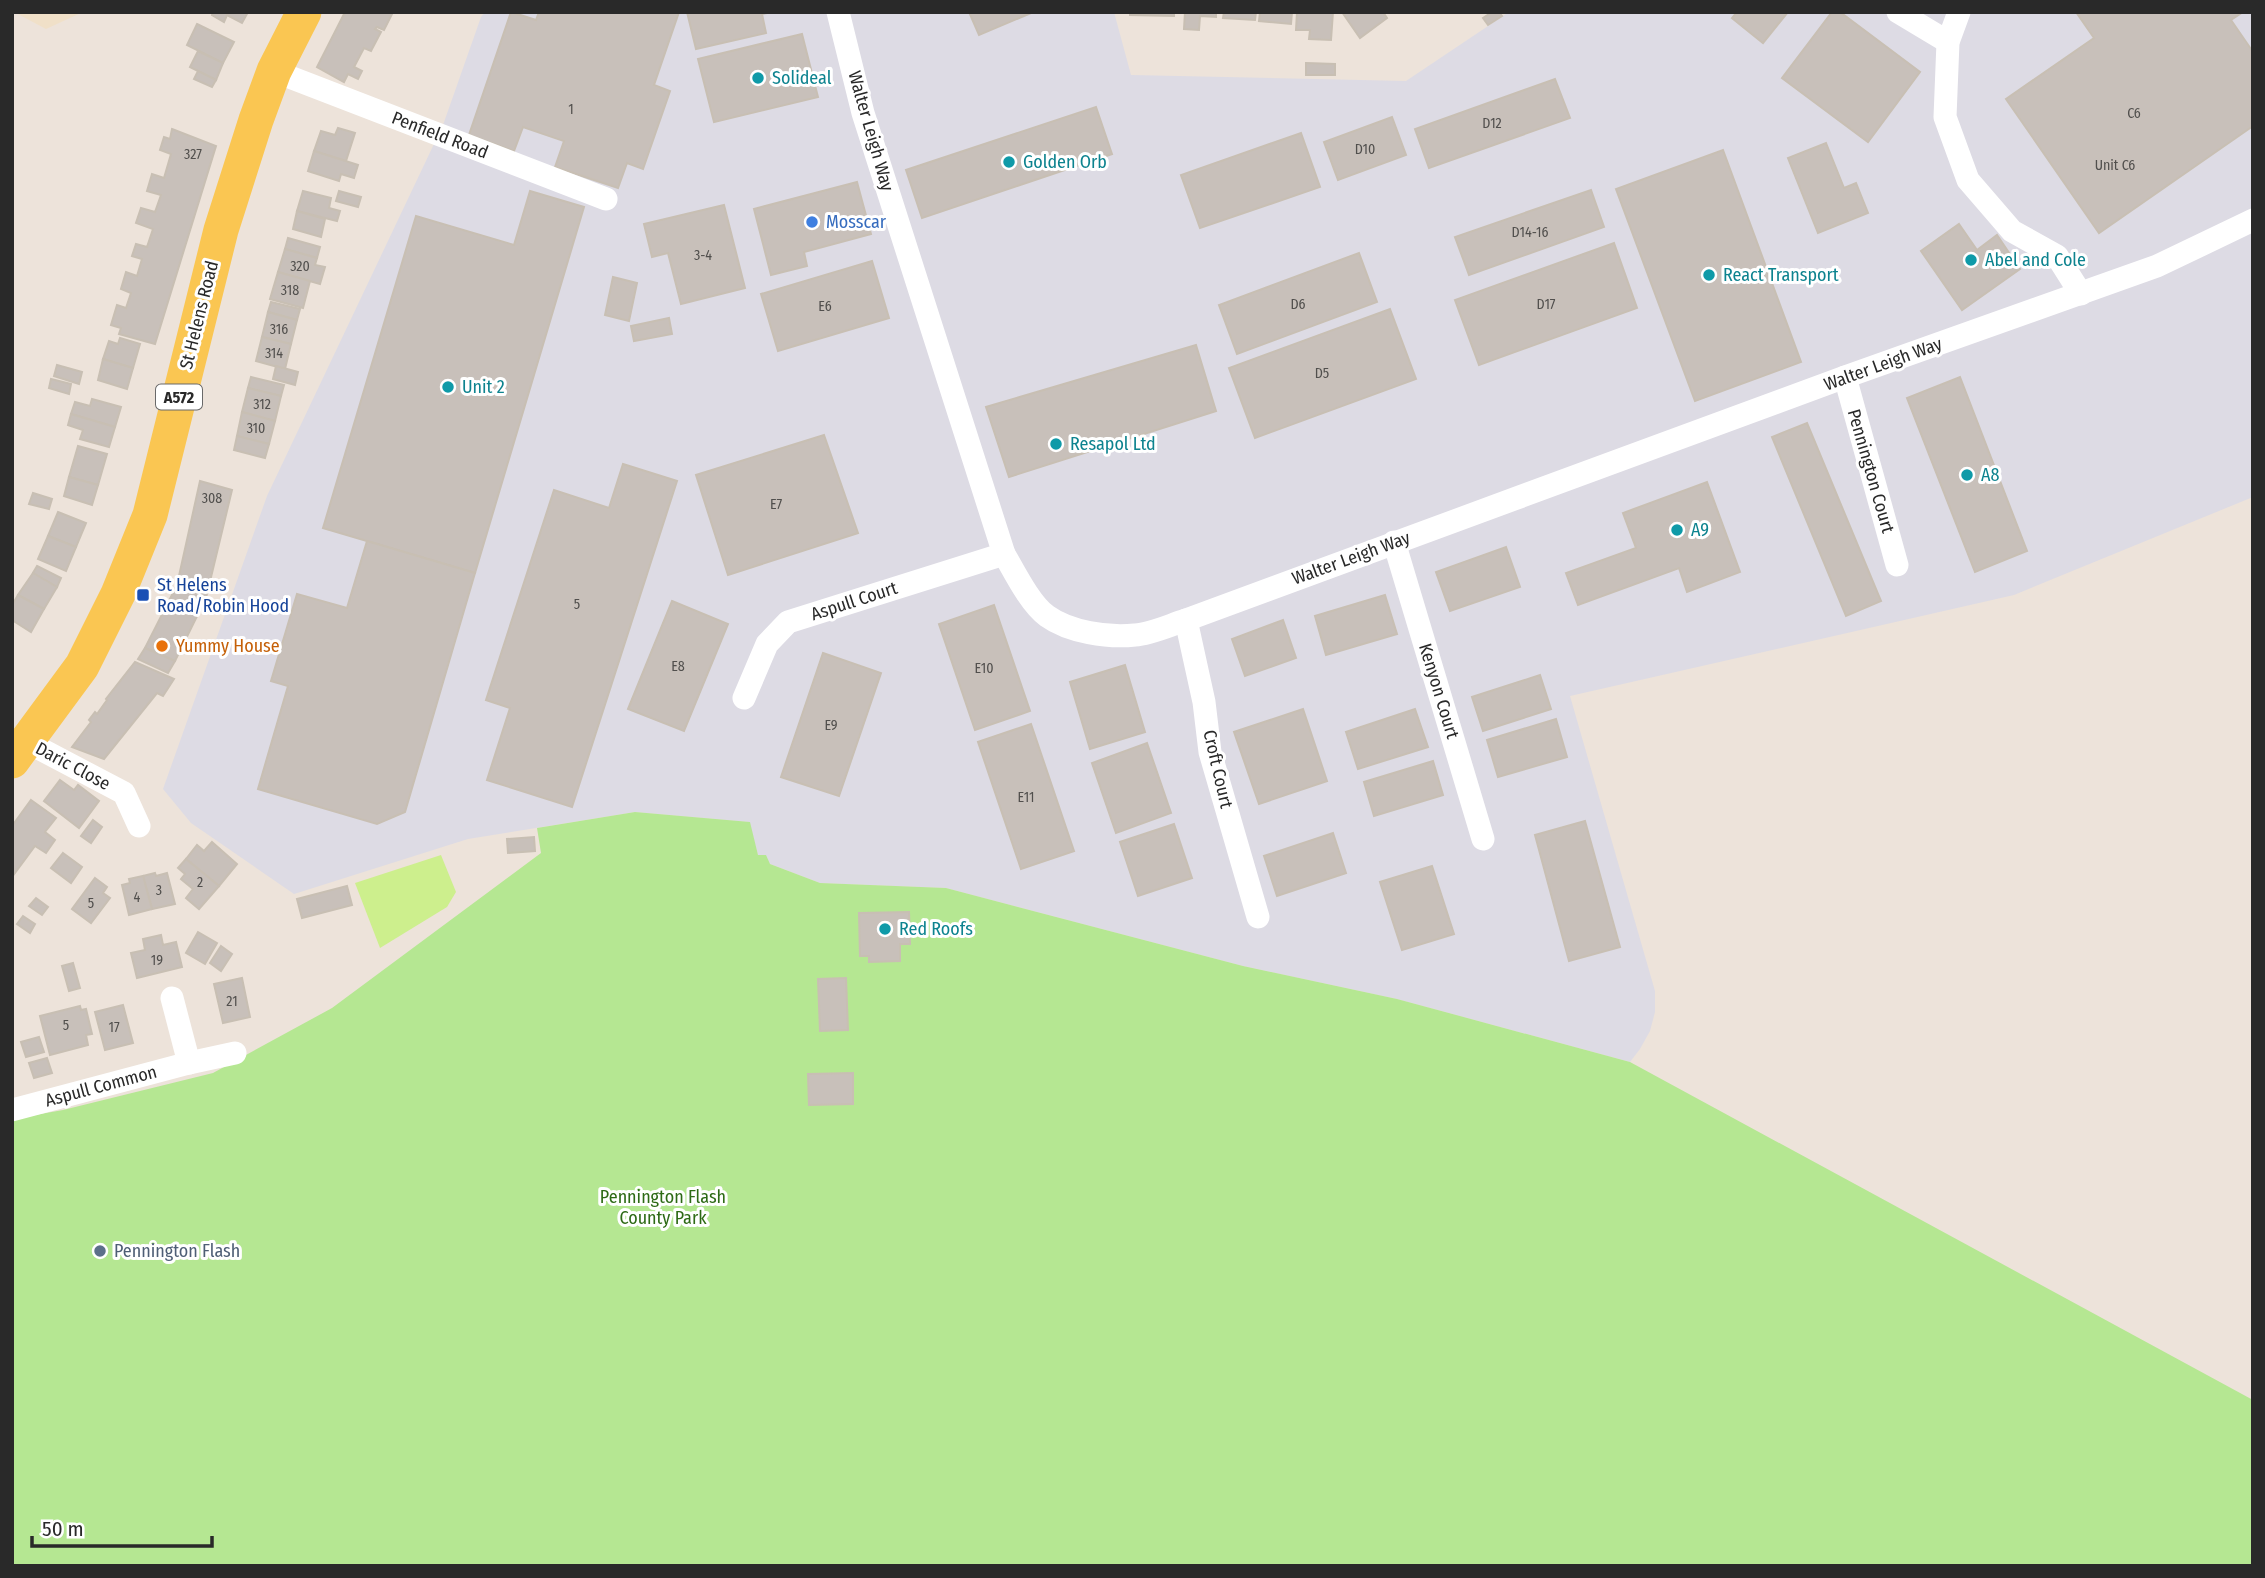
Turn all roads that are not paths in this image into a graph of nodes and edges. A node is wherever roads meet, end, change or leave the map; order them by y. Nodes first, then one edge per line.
1 (304, 12) edge
2 (838, 12) edge
3 (1898, 12) edge
4 (1959, 12) edge
5 (1948, 42) junction
6 (274, 71) junction
7 (606, 199) dead end
8 (2253, 220) edge
9 (2081, 294) junction
10 (1844, 377) junction
11 (1394, 542) junction
12 (1004, 554) junction
13 (1897, 565) dead end
14 (1186, 620) junction
15 (744, 698) dead end
16 (20, 751) edge
17 (139, 826) dead end
18 (1483, 839) dead end
19 (1258, 917) dead end
20 (172, 998) dead end
21 (235, 1053) dead end
22 (189, 1063) junction
23 (12, 1110) edge

1 - 6 main road, St Helens Road / A572
2 - 12 street, Walter Leigh Way
3 - 5 street
4 - 5 street
5 - 9 street
6 - 7 street, Penfield Road
6 - 16 main road, St Helens Road / A572
8 - 9 street, Walter Leigh Way
9 - 10 street, Walter Leigh Way
10 - 11 street, Walter Leigh Way
10 - 13 street, Pennington Court
11 - 14 street, Walter Leigh Way
11 - 18 street, Kenyon Court
12 - 14 street, Walter Leigh Way
12 - 15 street, Aspull Court
14 - 19 street, Croft Court
16 - 17 street, Daric Close
20 - 22 street
21 - 22 street, Aspull Common
22 - 23 street, Aspull Common

